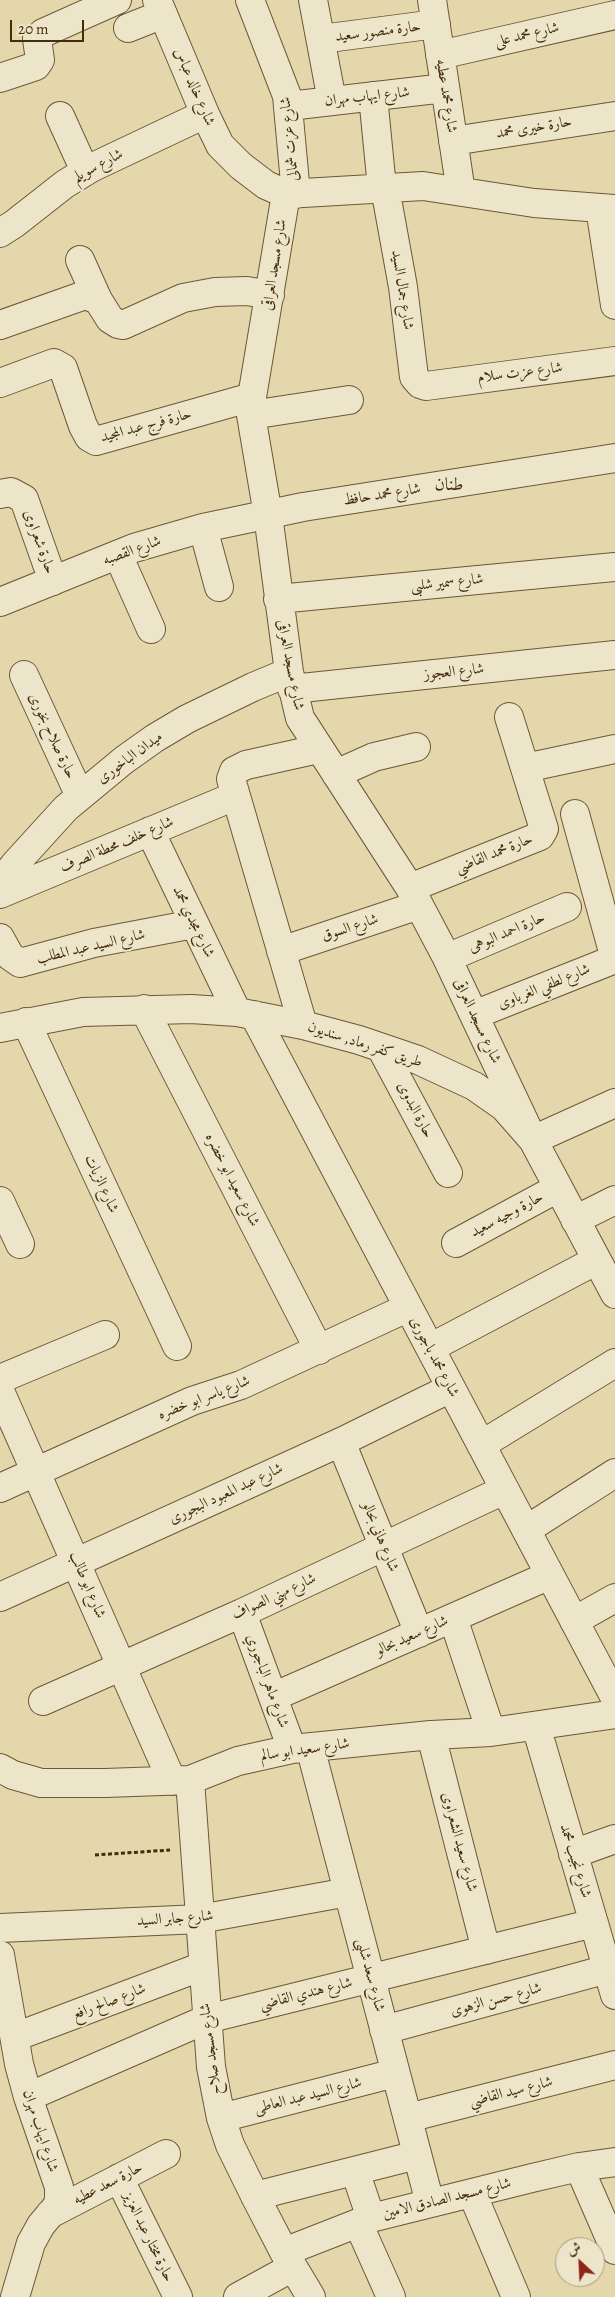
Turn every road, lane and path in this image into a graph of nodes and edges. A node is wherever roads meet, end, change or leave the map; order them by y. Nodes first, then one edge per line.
1 (117, 0) edge
2 (250, 0) edge
3 (313, 0) edge
4 (160, 7) edge
5 (434, 12) edge
6 (615, 15) edge
7 (128, 28) dead end
8 (321, 39) junction
9 (440, 55) junction
10 (0, 78) edge
11 (444, 88) junction
12 (372, 96) junction
13 (332, 100) junction
14 (288, 106) junction
15 (205, 114) junction
16 (60, 116) dead end
17 (615, 116) edge
18 (453, 141) junction
19 (85, 171) junction
20 (384, 188) junction
21 (461, 192) junction
22 (291, 194) junction
23 (607, 209) edge
24 (0, 232) edge
25 (80, 260) dead end
26 (270, 295) junction
27 (98, 300) junction
28 (615, 305) edge
29 (0, 326) edge
30 (615, 361) edge
31 (0, 383) edge
32 (426, 386) joint
33 (349, 400) dead end
34 (251, 406) junction
35 (615, 458) edge
36 (0, 494) edge
37 (268, 515) junction
38 (203, 528) junction
39 (118, 555) junction
40 (615, 567) edge
41 (53, 581) junction
42 (219, 587) dead end
43 (278, 599) junction
44 (0, 602) edge
45 (151, 629) dead end
46 (615, 655) edge
47 (24, 675) dead end
48 (291, 681) junction
49 (509, 717) dead end
50 (416, 747) dead end
51 (318, 749) junction
52 (615, 749) edge
53 (525, 768) junction
54 (336, 774) junction
55 (80, 796) junction
56 (234, 796) junction
57 (576, 814) dead end
58 (150, 831) junction
59 (0, 883) edge
60 (0, 894) edge
61 (414, 896) junction
62 (567, 907) dead end
63 (194, 924) junction
64 (0, 938) edge
65 (281, 951) junction
66 (447, 958) junction
67 (615, 959) edge
68 (144, 1009) junction
69 (245, 1014) junction
70 (474, 1015) junction
71 (13, 1025) edge
72 (303, 1025) junction
73 (381, 1048) junction
74 (615, 1103) edge
75 (533, 1140) junction
76 (448, 1173) dead end
77 (558, 1188) junction
78 (615, 1200) edge
79 (0, 1201) edge
80 (575, 1220) junction
81 (456, 1243) dead end
82 (20, 1244) dead end
83 (598, 1260) junction
84 (615, 1294) edge
85 (407, 1308) junction
86 (105, 1335) dead end
87 (177, 1346) dead end
88 (430, 1348) junction
89 (319, 1350) junction
90 (615, 1363) edge
91 (0, 1379) edge
92 (450, 1388) junction
93 (0, 1391) edge
94 (341, 1442) junction
95 (481, 1445) junction
96 (37, 1471) junction
97 (615, 1473) edge
98 (0, 1488) edge
99 (504, 1490) junction
100 (526, 1530) junction
101 (384, 1546) junction
102 (77, 1563) junction
103 (550, 1575) junction
104 (0, 1597) edge
105 (615, 1598) edge
106 (242, 1612) junction
107 (453, 1618) junction
108 (574, 1621) junction
109 (419, 1633) junction
110 (122, 1666) junction
111 (273, 1697) junction
112 (615, 1698) edge
113 (43, 1701) dead end
114 (615, 1714) edge
115 (536, 1726) junction
116 (491, 1732) junction
117 (431, 1735) junction
118 (301, 1748) junction
119 (0, 1768) edge
120 (181, 1780) junction
121 (615, 1839) edge
122 (196, 1848) junction
123 (573, 1854) junction
124 (95, 1855) dead end
125 (348, 1892) junction
126 (200, 1919) junction
127 (594, 1923) junction
128 (0, 1928) edge
129 (486, 1950) junction
130 (0, 1955) edge
131 (203, 1966) junction
132 (613, 1977) edge
133 (371, 1978) junction
134 (207, 2019) junction
135 (384, 2030) junction
136 (15, 2037) junction
137 (615, 2065) edge
138 (10, 2068) edge
139 (395, 2073) junction
140 (28, 2097) junction
141 (221, 2118) junction
142 (408, 2118) junction
143 (166, 2154) dead end
144 (417, 2155) junction
145 (615, 2162) edge
146 (579, 2167) junction
147 (355, 2170) junction
148 (119, 2178) junction
149 (472, 2193) junction
150 (255, 2196) junction
151 (430, 2203) junction
152 (50, 2214) junction
153 (365, 2220) junction
154 (615, 2250) edge
155 (288, 2260) junction
156 (12, 2288) edge
157 (178, 2297) edge
158 (238, 2297) edge
159 (312, 2297) edge
160 (391, 2297) edge
161 (516, 2297) edge

1 - 10 street
2 - 14 street, شارع عزت شمالى
3 - 8 street
4 - 7 street
4 - 15 street, شارع خالد عباس
5 - 8 street, حارة منصور سعيد
5 - 9 street, شارع محمد عطيه
6 - 9 street, شارع محمد على
8 - 13 street
9 - 11 street, شارع محمد عطيه
11 - 12 street, شارع ايهاب مهران
11 - 18 street, شارع محمد عطيه
12 - 13 street, شارع ايهاب مهران
12 - 20 street, شارع جمال السيد
13 - 14 street, شارع ايهاب مهران
14 - 22 street, شارع عزت شمالى
15 - 19 street, شارع سويلم
15 - 22 street, شارع خالد عباس
16 - 19 street
17 - 18 street, حارة خيرى محمد
18 - 21 street, شارع محمد عطيه
19 - 24 street, شارع سويلم
20 - 21 street
20 - 22 street
20 - 32 street, شارع جمال السيد
21 - 23 street
22 - 26 street, شارع مسجد العراقى
23 - 28 street
25 - 27 street
26 - 27 street
26 - 34 street, شارع مسجد العراقى
27 - 29 street
30 - 32 street, شارع عزت سلام
31 - 34 street, حارة فرج عبد المجيد
33 - 34 street
34 - 37 street, شارع مسجد العراقى
35 - 37 street, شارع محمد حافظ
36 - 41 street, حارة شعراوى
37 - 38 street, شارع القصبه
37 - 43 street, شارع مسجد العراقى
38 - 39 street, شارع القصبه
38 - 42 street
39 - 41 street, شارع القصبه
39 - 45 street
40 - 43 street, شارع سمير شلبى
41 - 44 street, شارع القصبه
43 - 48 street, شارع مسجد العراقى
46 - 48 street, شارع العجوز
47 - 55 street, حارة صلاح بخورى
48 - 51 street, شارع مسجد العراقى
48 - 55 street, ميدان الباخورى
49 - 53 street, حارة محمد القاضي
50 - 54 street
51 - 54 street, شارع مسجد العراقى
51 - 56 street
52 - 53 street
53 - 61 street, حارة محمد القاضي
54 - 61 street, شارع مسجد العراقى
55 - 59 street, ميدان الباخورى
56 - 58 street, شارع خلف محطة الصرف
56 - 65 street
57 - 67 street
58 - 60 street, شارع خلف محطة الصرف
58 - 63 street, شارع مجدي محمد
61 - 65 street, شارع السوق
61 - 66 street, شارع مسجد العراقى
62 - 66 street, حارة احمد البوهى
63 - 64 street, شارع السيد عبد المطلب
63 - 69 street, شارع مجدي محمد
65 - 72 street
66 - 70 street, شارع مسجد العراقى
67 - 70 street, شارع لطفي الغرباوى
68 - 69 street, طريق كفر رماد, سنديون
68 - 71 street, طريق كفر رماد, سنديون
68 - 89 street, شارع سعيد ابو خضره
69 - 72 street, طريق كفر رماد, سنديون
69 - 85 street, شارع محمد باجورى
70 - 75 street, شارع مسجد العراقى
71 - 87 street, شارع الزيات
72 - 73 street, طريق كفر رماد, سنديون
73 - 75 street, طريق كفر رماد, سنديون
73 - 76 street, حارة البدوى
74 - 75 street
75 - 77 street, طريق كفر رماد, سنديون
77 - 80 street, طريق كفر رماد, سنديون
77 - 81 street, حارة وجيه سعيد
78 - 80 street
79 - 82 street
80 - 83 street, طريق كفر رماد, سنديون
83 - 84 street, طريق كفر رماد, سنديون
83 - 88 street
85 - 88 street, شارع محمد باجورى
85 - 89 street, شارع ياسر ابو خضره
86 - 91 street
88 - 92 street, شارع محمد باجورى
89 - 96 street, شارع ياسر ابو خضره
90 - 95 street
92 - 94 street, شارع عبد المعبود البجورى
92 - 95 street, شارع محمد باجورى
93 - 96 street, شارع ابو طالب
94 - 101 street, شارع هاني بحالو
94 - 102 street, شارع عبد المعبود البجورى
95 - 99 street, شارع محمد باجورى
96 - 98 street, شارع ياسر ابو خضره
96 - 102 street, شارع ابو طالب
97 - 100 street
99 - 100 street, شارع محمد باجورى
99 - 101 street, شارع مهني الصواف
100 - 103 street, شارع محمد باجورى
101 - 106 street, شارع مهني الصواف
101 - 109 street, شارع هاني بحالو
102 - 104 street, شارع عبد المعبود البجورى
102 - 110 street, شارع ابو طالب
103 - 107 street, شارع سعيد بحالو
103 - 108 street, شارع محمد باجورى
105 - 108 street
106 - 110 street, شارع مهني الصواف
106 - 111 street, شارع ماهر الباجوري
107 - 109 street, شارع سعيد بحالو
107 - 116 street
108 - 112 street, شارع محمد باجورى
109 - 111 street, شارع سعيد بحالو
110 - 113 street, شارع مهني الصواف
110 - 120 street, شارع ابو طالب
111 - 118 street, شارع ماهر الباجوري
114 - 115 street, شارع سعيد ابو سالم
115 - 116 street, شارع سعيد ابو سالم
115 - 123 street, شارع نجيب محمد
116 - 117 street, شارع سعيد ابو سالم
117 - 118 street, شارع سعيد ابو سالم
117 - 129 street, شارع سعيد الشعراوى
118 - 120 street, شارع سعيد ابو سالم
118 - 125 street, شارع سعد شلبى
119 - 120 street, شارع سعيد ابو سالم
120 - 122 street, شارع مسجد صلاح
121 - 123 street
122 - 124 path
122 - 126 street, شارع مسجد صلاح
123 - 127 street, شارع نجيب محمد
125 - 126 street, شارع جابر السيد
125 - 133 street, شارع سعد شلبى
126 - 128 street, شارع جابر السيد
126 - 131 street, شارع مسجد صلاح
127 - 129 street, شارع هندي القاضي
127 - 132 street, شارع نجيب محمد
129 - 133 street, شارع هندي القاضي
130 - 136 street, شارع ايهاب مهران
131 - 134 street, شارع مسجد صلاح
131 - 136 street, شارع صالح رافع
132 - 135 street, شارع حسن الزهوى
133 - 134 street, شارع هندي القاضي
133 - 135 street, شارع سعد شلبى
134 - 140 street, شارع هندي القاضي
134 - 141 street, شارع مسجد صلاح
135 - 139 street, شارع سعد شلبى
136 - 138 street, شارع ايهاب مهران
137 - 142 street, شارع سيد القاضي
138 - 140 street, شارع ايهاب مهران
139 - 141 street, شارع السيد عبد العاطى
139 - 142 street, شارع سعد شلبى
140 - 152 street, شارع ايهاب مهران
141 - 150 street, شارع مسجد صلاح
142 - 144 street, شارع سعد شلبى
143 - 148 street, حارة سعد عطيه
144 - 147 street
144 - 151 street, شارع سعد شلبى
145 - 146 street, شارع مسجد الصادق الامين
146 - 149 street, شارع مسجد الصادق الامين
146 - 154 street
147 - 150 street
147 - 153 street
148 - 152 street, حارة سعد عطيه
148 - 157 street, حارة مختار عبد العزيز
149 - 151 street, شارع مسجد الصادق الامين
149 - 161 street
150 - 155 street, شارع مسجد صلاح
151 - 153 street, شارع مسجد الصادق الامين
152 - 156 street, شارع ايهاب مهران
153 - 155 street, شارع مسجد الصادق الامين
153 - 160 street
155 - 158 street
155 - 159 street, شارع مسجد صلاح

